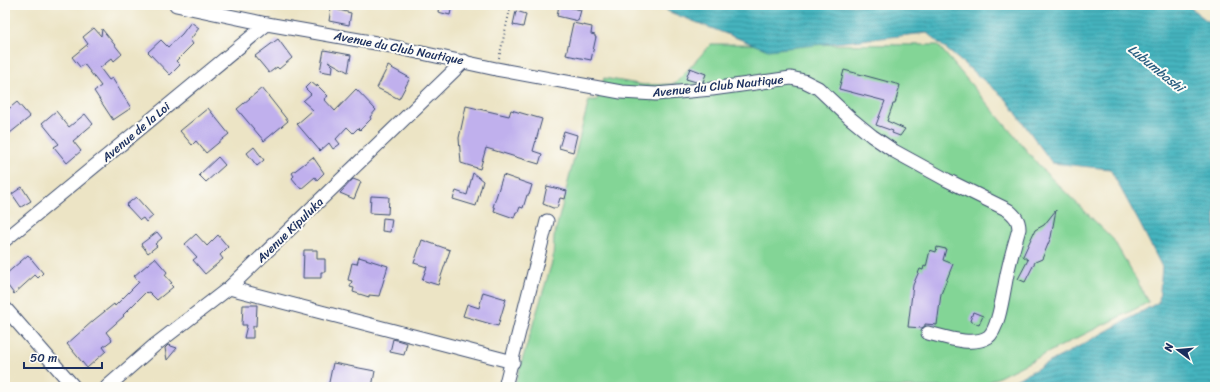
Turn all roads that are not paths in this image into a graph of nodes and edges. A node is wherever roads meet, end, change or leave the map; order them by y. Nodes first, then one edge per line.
1 (176, 5) edge
2 (267, 24) junction
3 (464, 61) junction
4 (547, 221) dead end
5 (5, 240) edge
6 (229, 288) junction
7 (5, 308) edge
8 (928, 333) dead end
9 (513, 362) junction
10 (74, 387) edge
11 (106, 387) edge
12 (505, 387) edge

1 - 2 street, Avenue du Club Nautique
2 - 3 street, Avenue du Club Nautique
2 - 5 street, Avenue de la Loi
3 - 6 street, Avenue Kipuluka
3 - 8 street, Avenue du Club Nautique
4 - 9 street
6 - 9 street
6 - 11 street, Avenue Kipuluka
7 - 10 street
9 - 12 street

